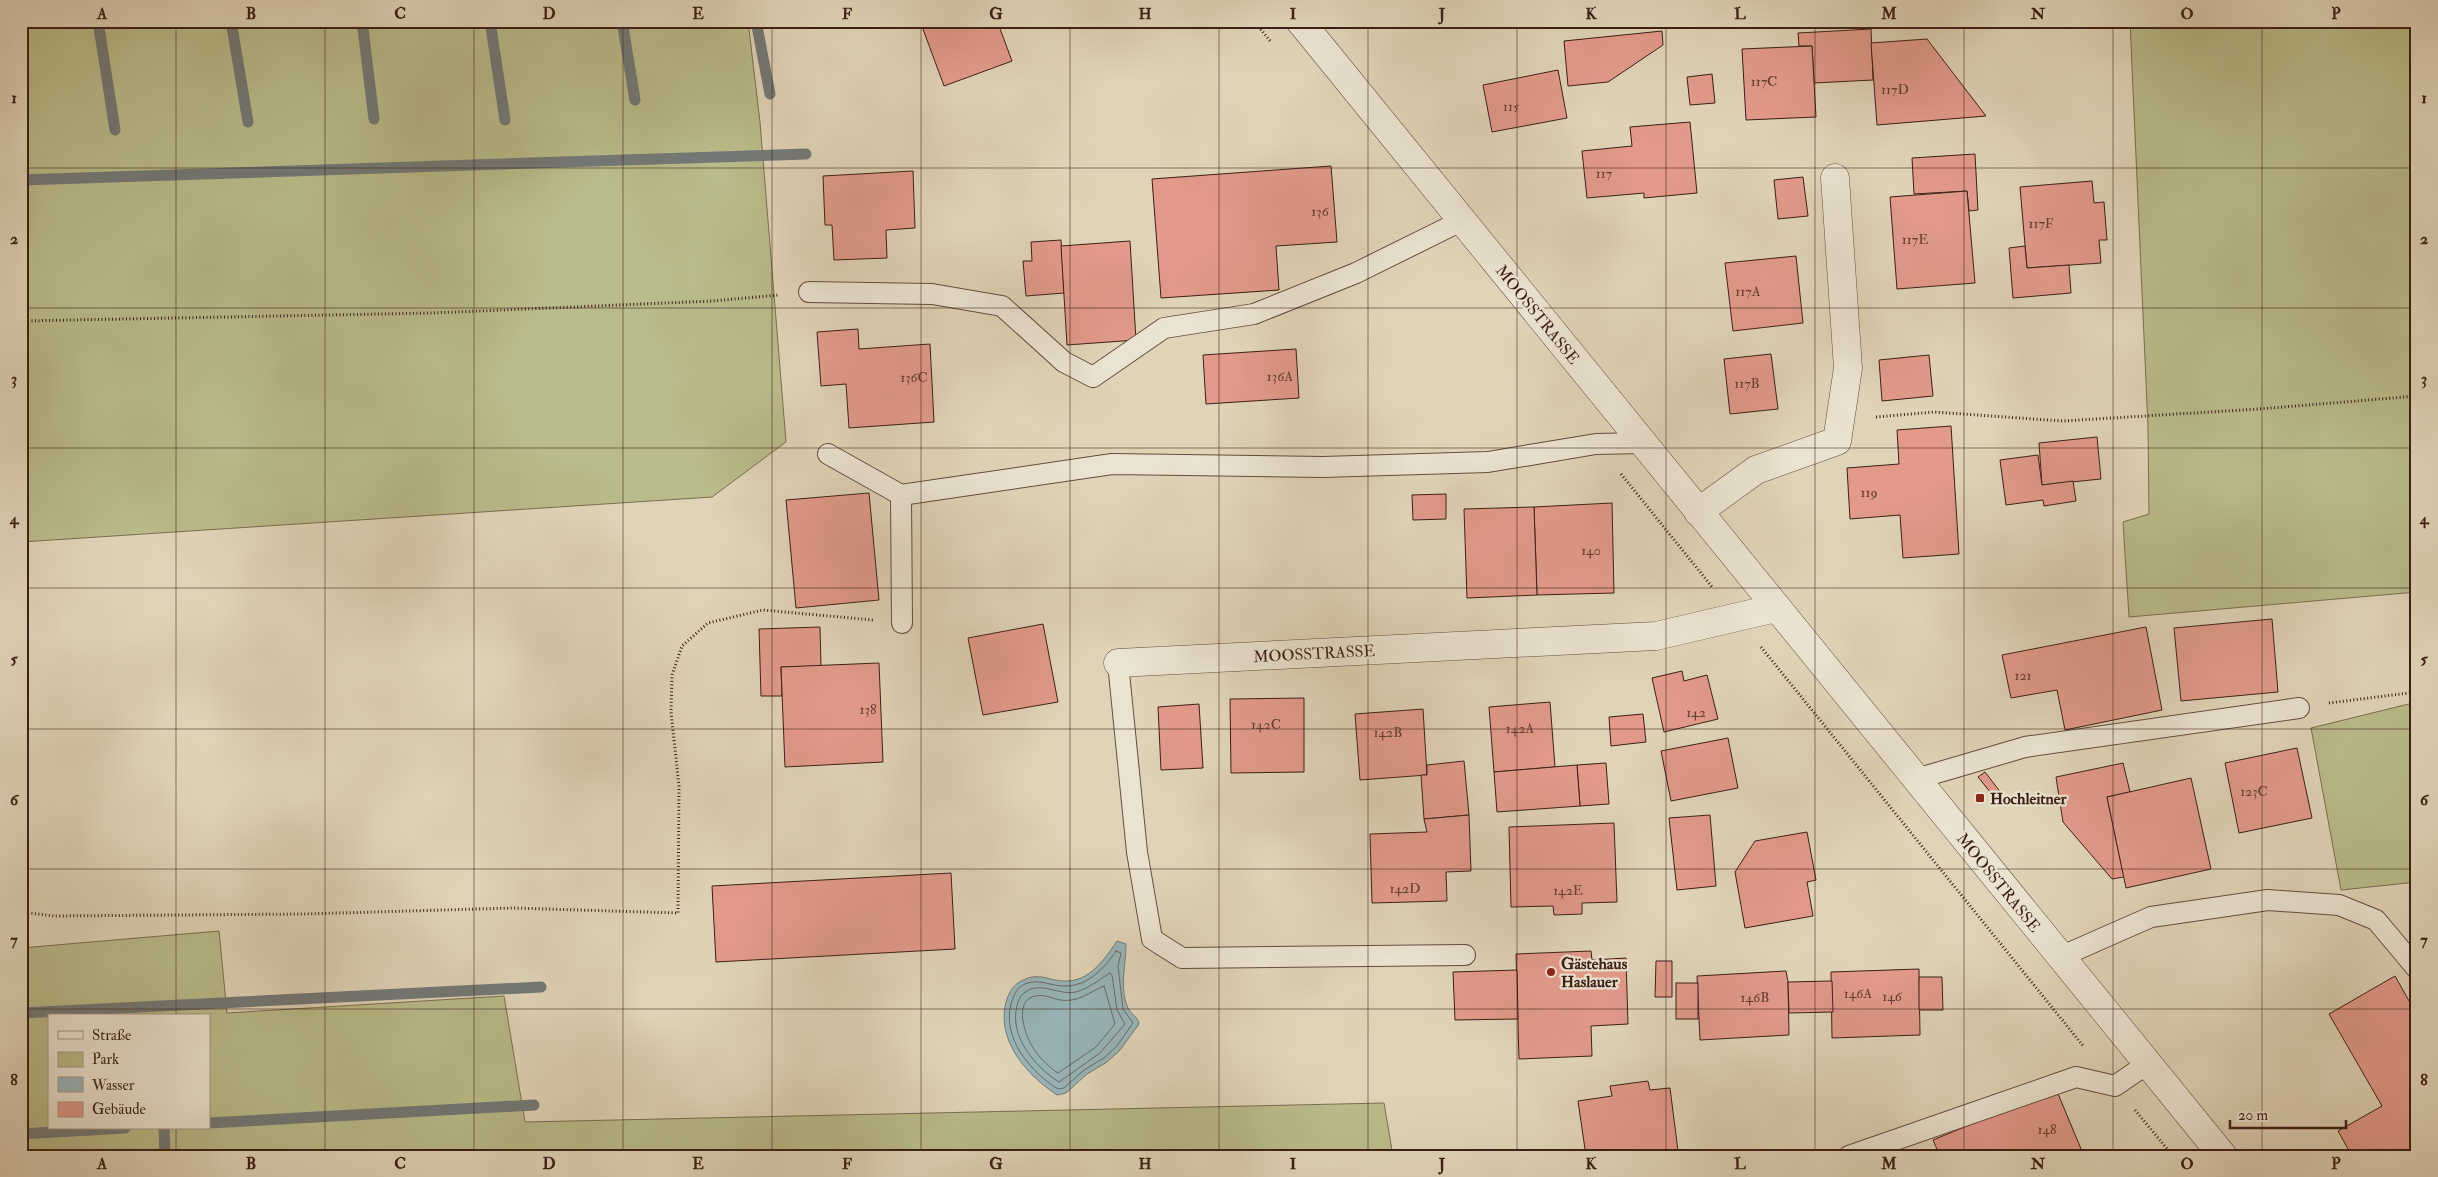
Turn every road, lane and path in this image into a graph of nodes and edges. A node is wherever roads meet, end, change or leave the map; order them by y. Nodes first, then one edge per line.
1 (1300, 21) edge
2 (1835, 178) dead end
3 (1461, 220) junction
4 (809, 292) joint
5 (21, 321) edge
6 (2417, 396) edge
7 (1840, 421) junction
8 (1642, 443) junction
9 (828, 454) dead end
10 (901, 495) junction
11 (1698, 512) junction
12 (1776, 608) junction
13 (902, 623) joint
14 (1118, 663) joint
15 (2417, 692) edge
16 (2299, 708) joint
17 (1916, 779) junction
18 (21, 912) edge
19 (1466, 955) dead end
20 (2060, 957) junction
21 (2417, 969) edge
22 (2147, 1064) junction
23 (1849, 1156) edge
24 (2223, 1156) edge

1 - 3 street, MOOSSTRASSE
2 - 7 street
3 - 4 lane
3 - 8 street, MOOSSTRASSE
4 - 5 path
6 - 7 path
7 - 11 street
8 - 10 lane
8 - 11 street, MOOSSTRASSE
9 - 10 lane
10 - 13 lane
11 - 12 street, MOOSSTRASSE
12 - 14 street, MOOSSTRASSE
12 - 17 street, MOOSSTRASSE
13 - 18 path
14 - 19 lane
15 - 16 path
16 - 17 lane
17 - 20 street, MOOSSTRASSE
20 - 21 lane
20 - 22 street, MOOSSTRASSE
22 - 23 lane
22 - 24 street, MOOSSTRASSE

